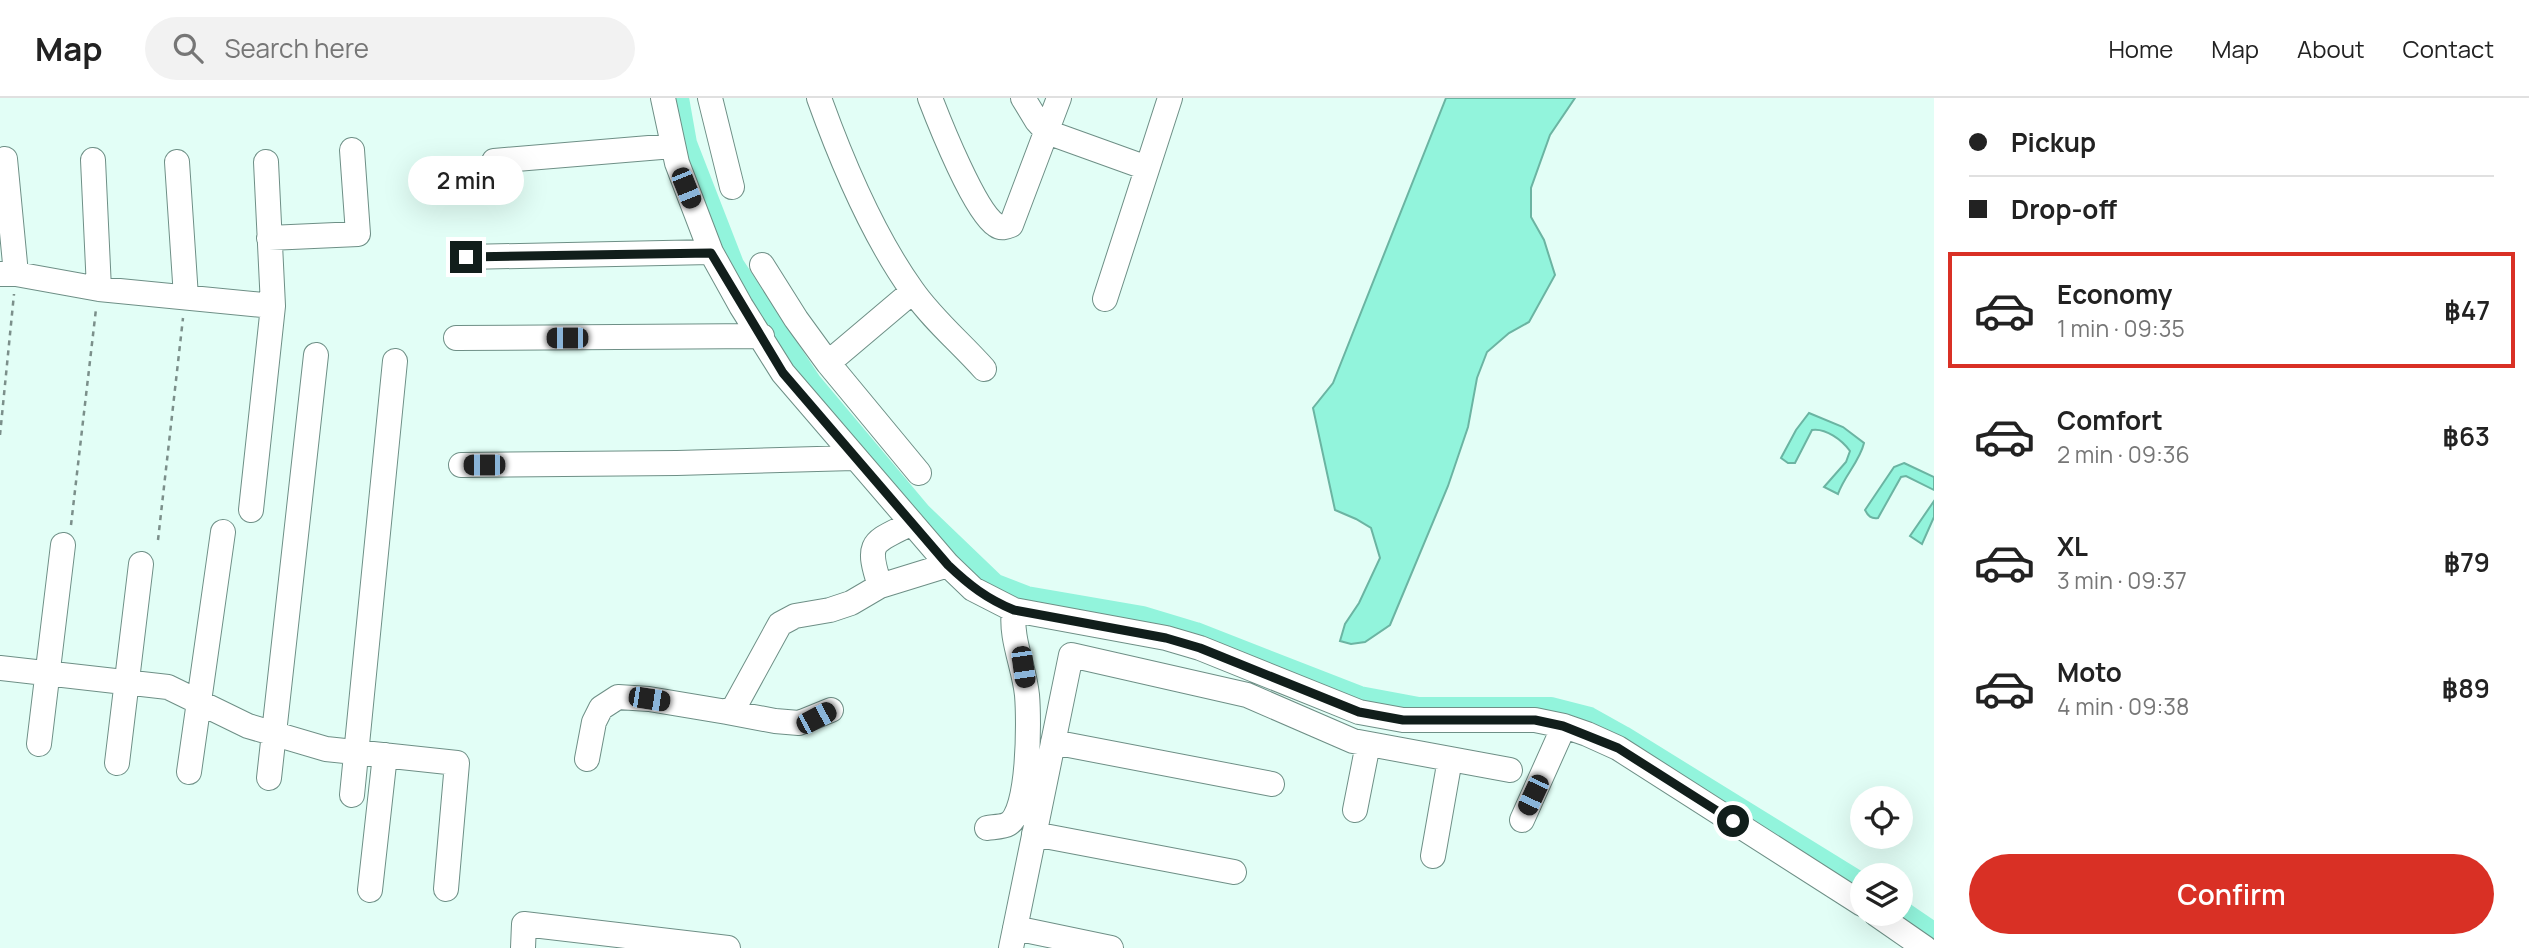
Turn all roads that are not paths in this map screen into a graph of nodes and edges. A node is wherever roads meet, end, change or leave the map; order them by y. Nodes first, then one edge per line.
1 (663, 98) edge
2 (710, 98) edge
3 (819, 98) edge
4 (930, 98) edge
5 (1023, 98) edge
6 (1059, 98) edge
7 (1170, 98) edge
8 (1047, 132) junction
9 (673, 146) junction
10 (352, 150) dead end
11 (5, 159) dead end
12 (93, 160) dead end
13 (494, 161) dead end
14 (177, 162) dead end
15 (266, 162) dead end
16 (1147, 168) junction
17 (732, 187) dead end
18 (270, 238) junction
19 (711, 253) junction
20 (466, 257) dead end
21 (762, 265) dead end
22 (8, 274) edge
23 (99, 289) junction
24 (912, 292) junction
25 (186, 297) junction
26 (1105, 299) dead end
27 (273, 306) junction
28 (762, 337) junction
29 (456, 338) dead end
30 (316, 355) dead end
31 (395, 361) dead end
32 (828, 363) junction
33 (985, 369) dead end
34 (854, 458) junction
35 (461, 465) dead end
36 (919, 472) dead end
37 (251, 510) dead end
38 (912, 523) junction
39 (223, 532) dead end
40 (67, 537) road end
41 (141, 564) dead end
42 (948, 565) junction
43 (880, 586) junction
44 (1014, 610) junction
45 (0, 668) edge
46 (48, 674) junction
47 (127, 682) junction
48 (199, 702) junction
49 (831, 710) dead end
50 (727, 712) junction
51 (1563, 726) junction
52 (274, 734) junction
53 (1053, 741) junction
54 (39, 744) dead end
55 (1368, 744) junction
56 (356, 752) junction
57 (384, 755) junction
58 (587, 759) dead end
59 (1450, 759) junction
60 (117, 763) dead end
61 (1510, 770) dead end
62 (189, 772) dead end
63 (269, 778) dead end
64 (1272, 784) dead end
65 (352, 795) dead end
66 (1355, 810) dead end
67 (1522, 820) dead end
68 (987, 828) dead end
69 (1034, 834) junction
70 (1433, 856) dead end
71 (1234, 872) dead end
72 (446, 889) dead end
73 (370, 890) dead end
74 (1850, 896) edge
75 (1893, 926) edge
76 (1013, 938) edge
77 (523, 948) edge
78 (729, 948) edge
79 (1111, 948) edge
80 (1925, 948) edge

1 - 9 street
2 - 17 street
3 - 24 street
4 - 8 street
5 - 8 street
6 - 8 street
7 - 16 street
8 - 16 street
9 - 13 street
9 - 19 street
10 - 18 street
11 - 22 street
12 - 23 street
14 - 25 street
15 - 18 street
16 - 26 street
18 - 27 street
19 - 20 street
19 - 28 street
21 - 32 street
22 - 23 street
23 - 25 street
24 - 32 street
24 - 33 street
25 - 27 street
27 - 37 street
28 - 29 street
28 - 34 street
30 - 52 street
31 - 56 street
32 - 36 street
34 - 35 street
34 - 38 street
38 - 42 street
38 - 43 street
39 - 48 street
40 - 46 street
41 - 47 street
42 - 43 street
42 - 44 street
43 - 50 street
44 - 51 street
44 - 68 street
45 - 46 street
46 - 47 street
46 - 54 street
47 - 48 street
47 - 60 street
48 - 52 street
48 - 62 street
49 - 50 street
50 - 58 street
51 - 67 street
51 - 74 street
52 - 56 street
52 - 63 street
53 - 55 street
53 - 64 street
53 - 69 street
55 - 59 street
55 - 66 street
56 - 57 street
56 - 65 street
57 - 72 street
57 - 73 street
59 - 61 street
59 - 70 street
69 - 71 street
69 - 76 street
75 - 80 street
76 - 79 street
77 - 78 street

